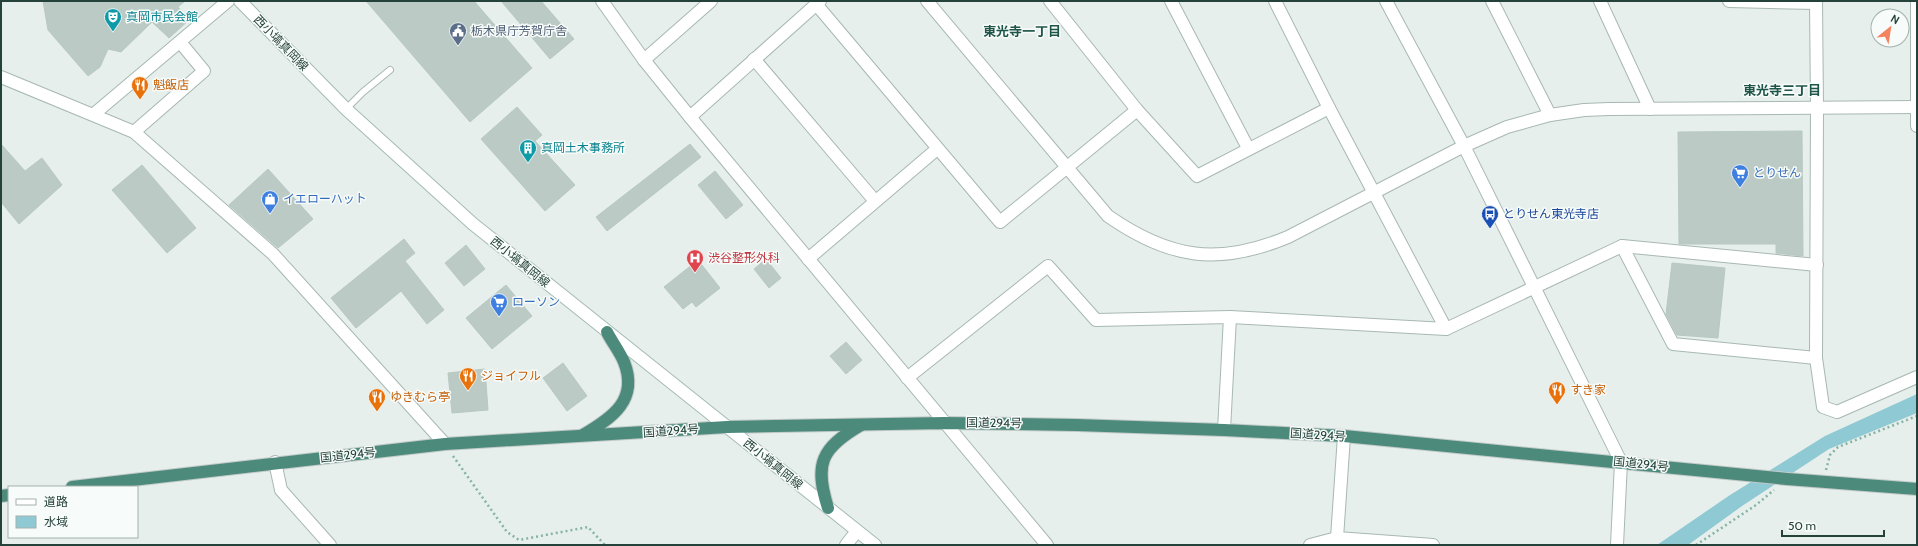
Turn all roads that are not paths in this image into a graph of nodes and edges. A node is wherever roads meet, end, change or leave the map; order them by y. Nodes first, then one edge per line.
1 (228, 1) edge
2 (240, 1) edge
3 (602, 1) edge
4 (710, 1) edge
5 (927, 1) edge
6 (1050, 1) edge
7 (1171, 1) edge
8 (1275, 1) edge
9 (1386, 1) edge
10 (1492, 1) edge
11 (1600, 1) edge
12 (1729, 1) edge
13 (1917, 1) edge
14 (1816, 2) edge
15 (818, 3) edge
16 (180, 42) junction
17 (754, 59) junction
18 (644, 60) junction
19 (390, 70) dead end
20 (1, 77) edge
21 (1917, 106) edge
22 (1329, 108) junction
23 (1817, 108) junction
24 (346, 109) junction
25 (1650, 109) junction
26 (1137, 110) junction
27 (94, 114) junction
28 (1550, 115) junction
29 (690, 117) junction
30 (1917, 126) edge
31 (134, 132) junction
32 (1464, 146) junction
33 (1248, 148) junction
34 (937, 149) junction
35 (1066, 168) junction
36 (1375, 193) junction
37 (875, 201) junction
38 (1622, 246) junction
39 (808, 259) junction
40 (1816, 264) junction
41 (1534, 288) junction
42 (1230, 317) junction
43 (1446, 329) junction
44 (607, 332) junction
45 (1816, 358) junction
46 (1917, 377) edge
47 (907, 378) junction
48 (944, 423) junction
49 (862, 424) junction
50 (727, 427) junction
51 (1224, 430) junction
52 (580, 436) junction
53 (1344, 436) junction
54 (445, 444) junction
55 (275, 462) junction
56 (1621, 462) junction
57 (80, 486) edge
58 (1917, 489) edge
59 (828, 508) junction
60 (857, 531) junction
61 (1338, 542) edge
62 (330, 545) edge
63 (846, 545) edge
64 (875, 545) edge
65 (1047, 545) edge
66 (1310, 545) edge
67 (1426, 545) edge
68 (1617, 545) edge

1 - 16 street
2 - 24 street, 西小塙真岡線
3 - 18 street
4 - 18 street
5 - 35 street
6 - 26 street
7 - 33 street
8 - 22 street
9 - 32 street
10 - 28 street
11 - 25 street
12 - 14 street
13 - 21 street
14 - 23 street
15 - 17 street
15 - 34 street
16 - 27 street
16 - 31 street
17 - 29 street
17 - 37 street
18 - 29 street
19 - 24 lane
20 - 27 street
21 - 23 street
21 - 30 street
22 - 33 street
22 - 36 street
23 - 25 street
23 - 40 street
24 - 44 street, 西小塙真岡線
25 - 28 street
26 - 33 street
26 - 35 street
27 - 31 street
28 - 32 street
29 - 39 street
31 - 54 street
32 - 36 street
32 - 41 street
34 - 35 street
34 - 37 street
35 - 36 street
36 - 43 street
37 - 39 street
38 - 40 street
38 - 41 street
38 - 45 street
39 - 47 street
40 - 45 street
41 - 43 street
41 - 56 street
42 - 43 street
42 - 47 street
42 - 51 street
44 - 50 street, 西小塙真岡線
44 - 52 highway
45 - 46 street
47 - 48 street
48 - 49 highway, 国道294号
48 - 51 highway, 国道294号
48 - 65 street
49 - 50 highway, 国道294号
49 - 59 highway
50 - 52 highway, 国道294号
50 - 59 street, 西小塙真岡線
51 - 53 highway, 国道294号
52 - 54 highway, 国道294号
53 - 56 highway, 国道294号
53 - 61 street
54 - 55 highway, 国道294号
55 - 57 highway, 国道294号
55 - 62 street
56 - 58 highway, 国道294号
56 - 68 street
59 - 60 street, 西小塙真岡線
60 - 63 street
60 - 64 street, 西小塙真岡線
61 - 66 street
61 - 67 street

